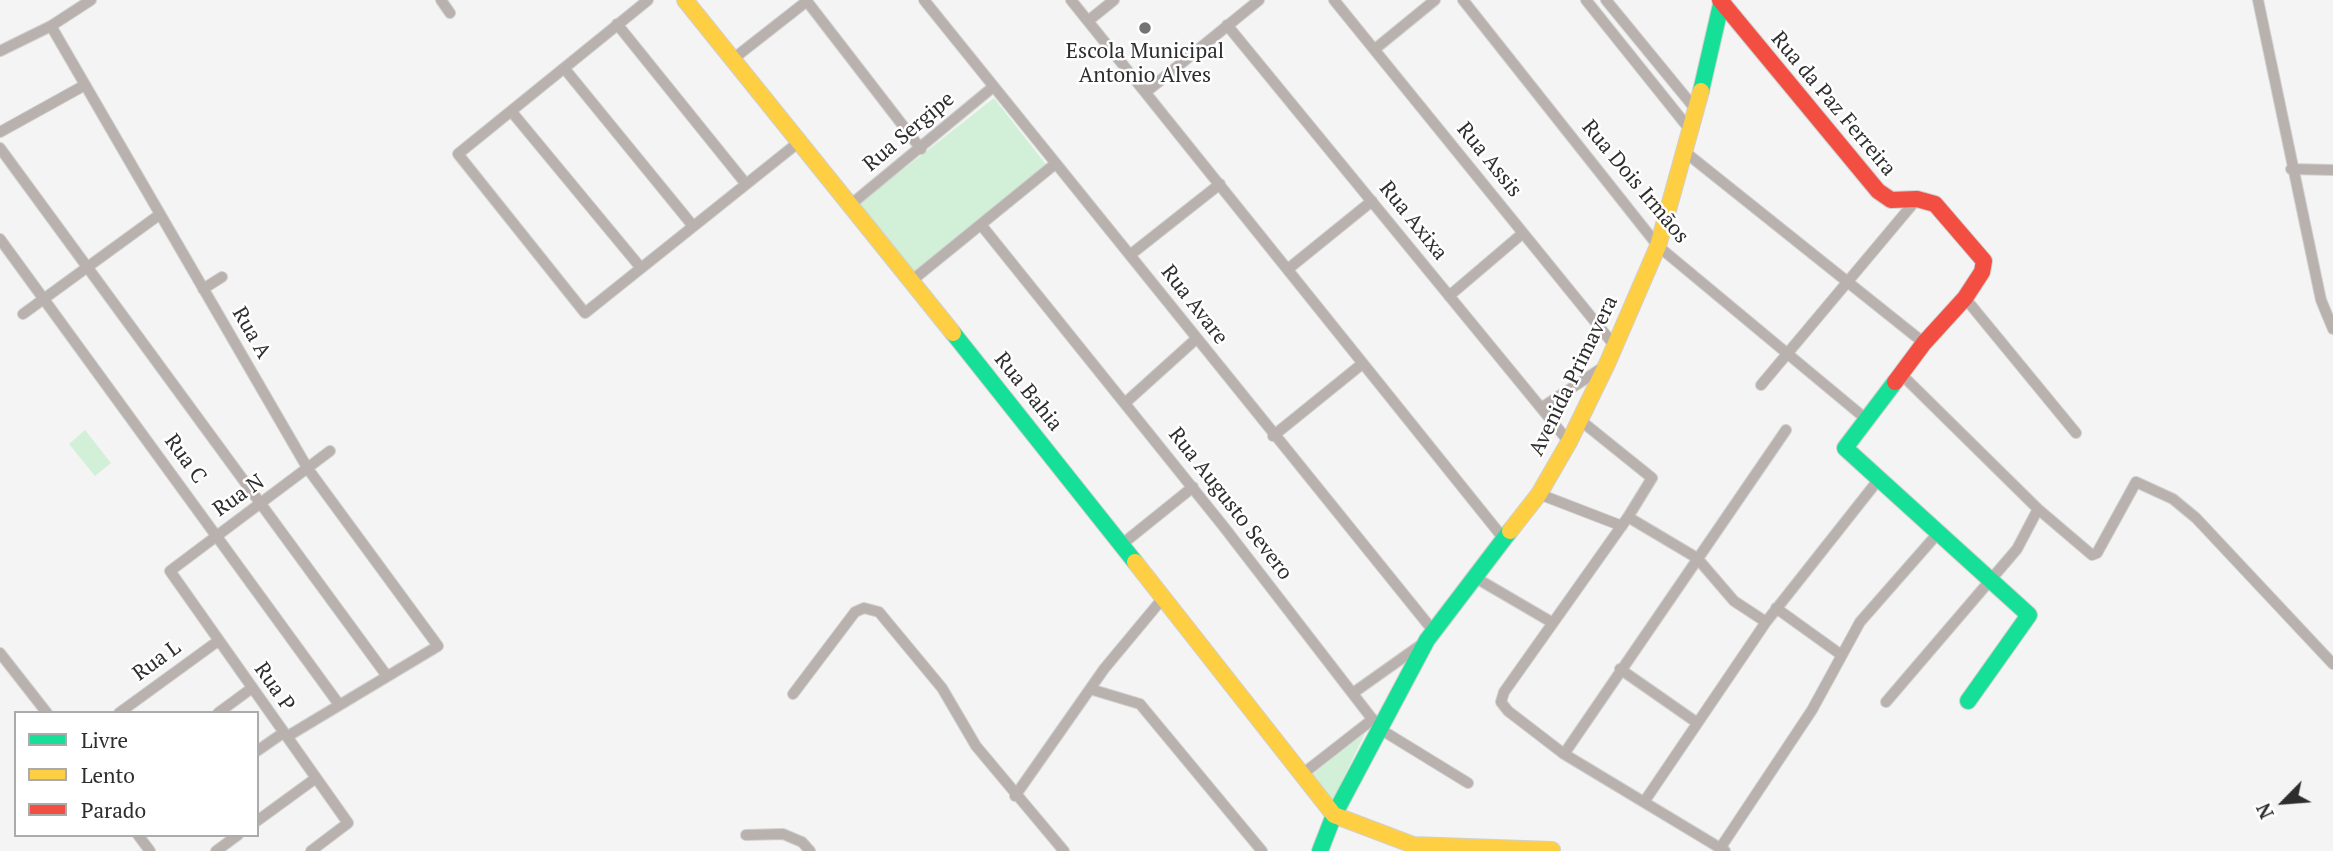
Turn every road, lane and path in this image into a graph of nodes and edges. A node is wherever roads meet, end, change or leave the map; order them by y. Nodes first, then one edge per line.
1 (90, 0) edge
2 (441, 0) edge
3 (648, 0) edge
4 (685, 0) edge
5 (806, 0) edge
6 (924, 0) edge
7 (1071, 0) edge
8 (1114, 0) edge
9 (1259, 0) edge
10 (1334, 0) edge
11 (1435, 0) edge
12 (1463, 0) edge
13 (1586, 0) edge
14 (1606, 0) edge
15 (2258, 0) edge
16 (1721, 1) edge
17 (450, 13) dead end
18 (1088, 21) junction
19 (617, 24) junction
20 (1227, 25) junction
21 (51, 26) junction
22 (1375, 49) junction
23 (0, 51) edge
24 (733, 59) junction
25 (564, 68) junction
26 (85, 85) junction
27 (993, 87) junction
28 (1146, 92) junction
29 (511, 111) junction
30 (1697, 111) junction
31 (1691, 131) junction
32 (0, 132) edge
33 (799, 142) junction
34 (0, 148) edge
35 (921, 149) junction
36 (1685, 152) junction
37 (1055, 164) junction
38 (2291, 169) junction
39 (2333, 170) edge
40 (746, 184) junction
41 (1220, 184) junction
42 (1917, 199) junction
43 (1372, 201) junction
44 (849, 206) junction
45 (159, 215) junction
46 (694, 226) junction
47 (982, 226) junction
48 (1523, 233) junction
49 (0, 239) edge
50 (1658, 246) junction
51 (1130, 256) junction
52 (88, 266) junction
53 (641, 268) junction
54 (1289, 269) junction
55 (222, 277) dead end
56 (910, 282) junction
57 (1845, 283) junction
58 (203, 289) junction
59 (1449, 296) junction
60 (1965, 298) junction
61 (45, 300) junction
62 (23, 314) dead end
63 (2331, 323) edge
64 (1196, 339) junction
65 (1924, 343) junction
66 (1614, 345) junction
67 (1787, 354) junction
68 (1362, 364) junction
69 (1607, 364) junction
70 (1901, 374) junction
71 (1761, 385) dead end
72 (1125, 403) junction
73 (1541, 408) junction
74 (1866, 419) junction
75 (1580, 421) junction
76 (1786, 429) dead end
77 (2076, 433) dead end
78 (1273, 436) junction
79 (1569, 442) junction
80 (330, 452) dead end
81 (308, 469) junction
82 (1879, 479) junction
83 (1193, 488) junction
84 (1539, 494) junction
85 (262, 504) junction
86 (2038, 509) junction
87 (1625, 522) junction
88 (1939, 532) junction
89 (217, 534) junction
90 (1504, 539) junction
91 (1121, 545) junction
92 (1697, 558) junction
93 (170, 571) joint
94 (1476, 578) junction
95 (1990, 578) junction
96 (1163, 598) junction
97 (1776, 608) junction
98 (1766, 622) junction
99 (1553, 623) junction
100 (1431, 637) junction
101 (218, 641) junction
102 (0, 653) edge
103 (1840, 654) junction
104 (2333, 664) edge
105 (1620, 669) junction
106 (387, 676) junction
107 (252, 688) junction
108 (1090, 689) junction
109 (1353, 693) junction
110 (793, 694) dead end
111 (1968, 701) dead end
112 (1886, 702) dead end
113 (338, 703) junction
114 (45, 711) edge
115 (122, 711) edge
116 (221, 711) edge
117 (1696, 722) junction
118 (1376, 724) junction
119 (285, 734) junction
120 (259, 750) edge
121 (1564, 754) junction
122 (1300, 776) junction
123 (316, 778) junction
124 (1468, 783) dead end
125 (1015, 796) junction
126 (1644, 802) junction
127 (1334, 815) junction
128 (259, 820) edge
129 (747, 835) dead end
130 (235, 837) edge
131 (1723, 849) edge
132 (1552, 850) edge
133 (216, 851) edge
134 (311, 851) edge
135 (810, 851) edge
136 (1064, 851) edge
137 (1262, 851) edge
138 (1320, 851) edge

1 - 21 street
2 - 17 street
3 - 19 street
4 - 24 street, Rua Bahia
5 - 24 street
5 - 35 street
6 - 27 street, Rua Avare
7 - 18 street
8 - 18 street
9 - 20 street
10 - 22 street, Rua Assis
11 - 22 street
12 - 50 street, Rua Dois Irmãos
13 - 31 street
14 - 30 street
15 - 38 street
16 - 30 street, Avenida Primavera
16 - 42 street, Rua da Paz Ferreira
18 - 28 street
19 - 25 street
19 - 40 street
20 - 28 street
20 - 43 street, Rua Axixa
21 - 23 street
21 - 26 street, Rua A
22 - 48 street, Rua Assis
24 - 33 street, Rua Bahia
25 - 29 street
25 - 46 street
26 - 32 street
26 - 45 street, Rua A
27 - 35 street, Rua Sergipe
27 - 37 street, Rua Avare
28 - 41 street
29 - 53 street
29 - 53 street
30 - 31 street, Avenida Primavera
31 - 36 street, Avenida Primavera
33 - 40 street
33 - 44 street, Rua Bahia
34 - 52 street
35 - 44 street, Rua Sergipe
36 - 50 street, Avenida Primavera
36 - 57 street
37 - 47 street
37 - 51 street, Rua Avare
38 - 39 street
38 - 63 street
40 - 46 street
41 - 51 street
41 - 54 street
42 - 57 street
42 - 60 street, Rua da Paz Ferreira
43 - 54 street
43 - 59 street, Rua Axixa
44 - 56 street, Rua Bahia
45 - 52 street
45 - 58 street, Rua A
46 - 53 street
47 - 56 street
47 - 72 street, Rua Augusto Severo
48 - 59 street
48 - 66 street, Rua Assis
49 - 61 street, Rua C
50 - 66 street, Avenida Primavera
50 - 67 street, Rua Dois Irmãos
51 - 64 street, Rua Avare
52 - 61 street
52 - 85 street
54 - 68 street
55 - 58 street
56 - 91 street, Rua Bahia
57 - 65 street
57 - 67 street
58 - 81 street, Rua A
59 - 73 street, Rua Axixa
60 - 65 street
60 - 77 street
61 - 62 street
61 - 89 street, Rua C
64 - 72 street
64 - 78 street, Rua Avare
65 - 70 street
66 - 69 street, Avenida Primavera
67 - 71 street
67 - 74 street, Rua Dois Irmãos
68 - 78 street
68 - 90 street
69 - 73 street
69 - 75 street, Avenida Primavera
70 - 74 street
70 - 86 street
72 - 83 street, Rua Augusto Severo
73 - 79 street, Rua Axixa
74 - 82 street
75 - 79 street, Avenida Primavera
75 - 87 street
76 - 92 street
78 - 100 street, Rua Avare
79 - 84 street, Avenida Primavera
80 - 81 street, Rua N
81 - 85 street, Rua N
81 - 106 street, Rua A
82 - 88 street
82 - 97 street
83 - 91 street
83 - 109 street, Rua Augusto Severo
84 - 87 street
84 - 90 street, Avenida Primavera
85 - 89 street, Rua N
85 - 106 street
86 - 95 street
86 - 104 street
87 - 92 street
87 - 99 street
88 - 95 street
88 - 103 street
89 - 93 street, Rua N
89 - 113 street, Rua C
90 - 94 street, Avenida Primavera
91 - 96 street, Rua Bahia
92 - 98 street
92 - 105 street
93 - 101 street, Rua P
94 - 99 street
94 - 100 street, Avenida Primavera
95 - 111 street
95 - 112 street
96 - 108 street
96 - 122 street, Rua Bahia
97 - 98 street
97 - 103 street
98 - 117 street
99 - 121 street
100 - 109 street
100 - 118 street, Avenida Primavera
101 - 107 street, Rua P
101 - 115 street, Rua L
102 - 114 street
103 - 131 street
105 - 117 street
105 - 121 street
106 - 113 street
107 - 116 street
107 - 119 street, Rua P
108 - 125 street
108 - 137 street
109 - 118 street, Rua Augusto Severo
110 - 125 street
113 - 119 street
117 - 126 street
118 - 122 street
118 - 124 street, Rua Augusto Severo
118 - 127 street, Avenida Primavera
119 - 120 street
119 - 123 street, Rua P
121 - 126 street
122 - 127 street, Rua Bahia
123 - 128 street
123 - 134 street, Rua P
125 - 136 street
126 - 131 street
127 - 132 street
127 - 138 street, Avenida Primavera
129 - 135 street
130 - 133 street

